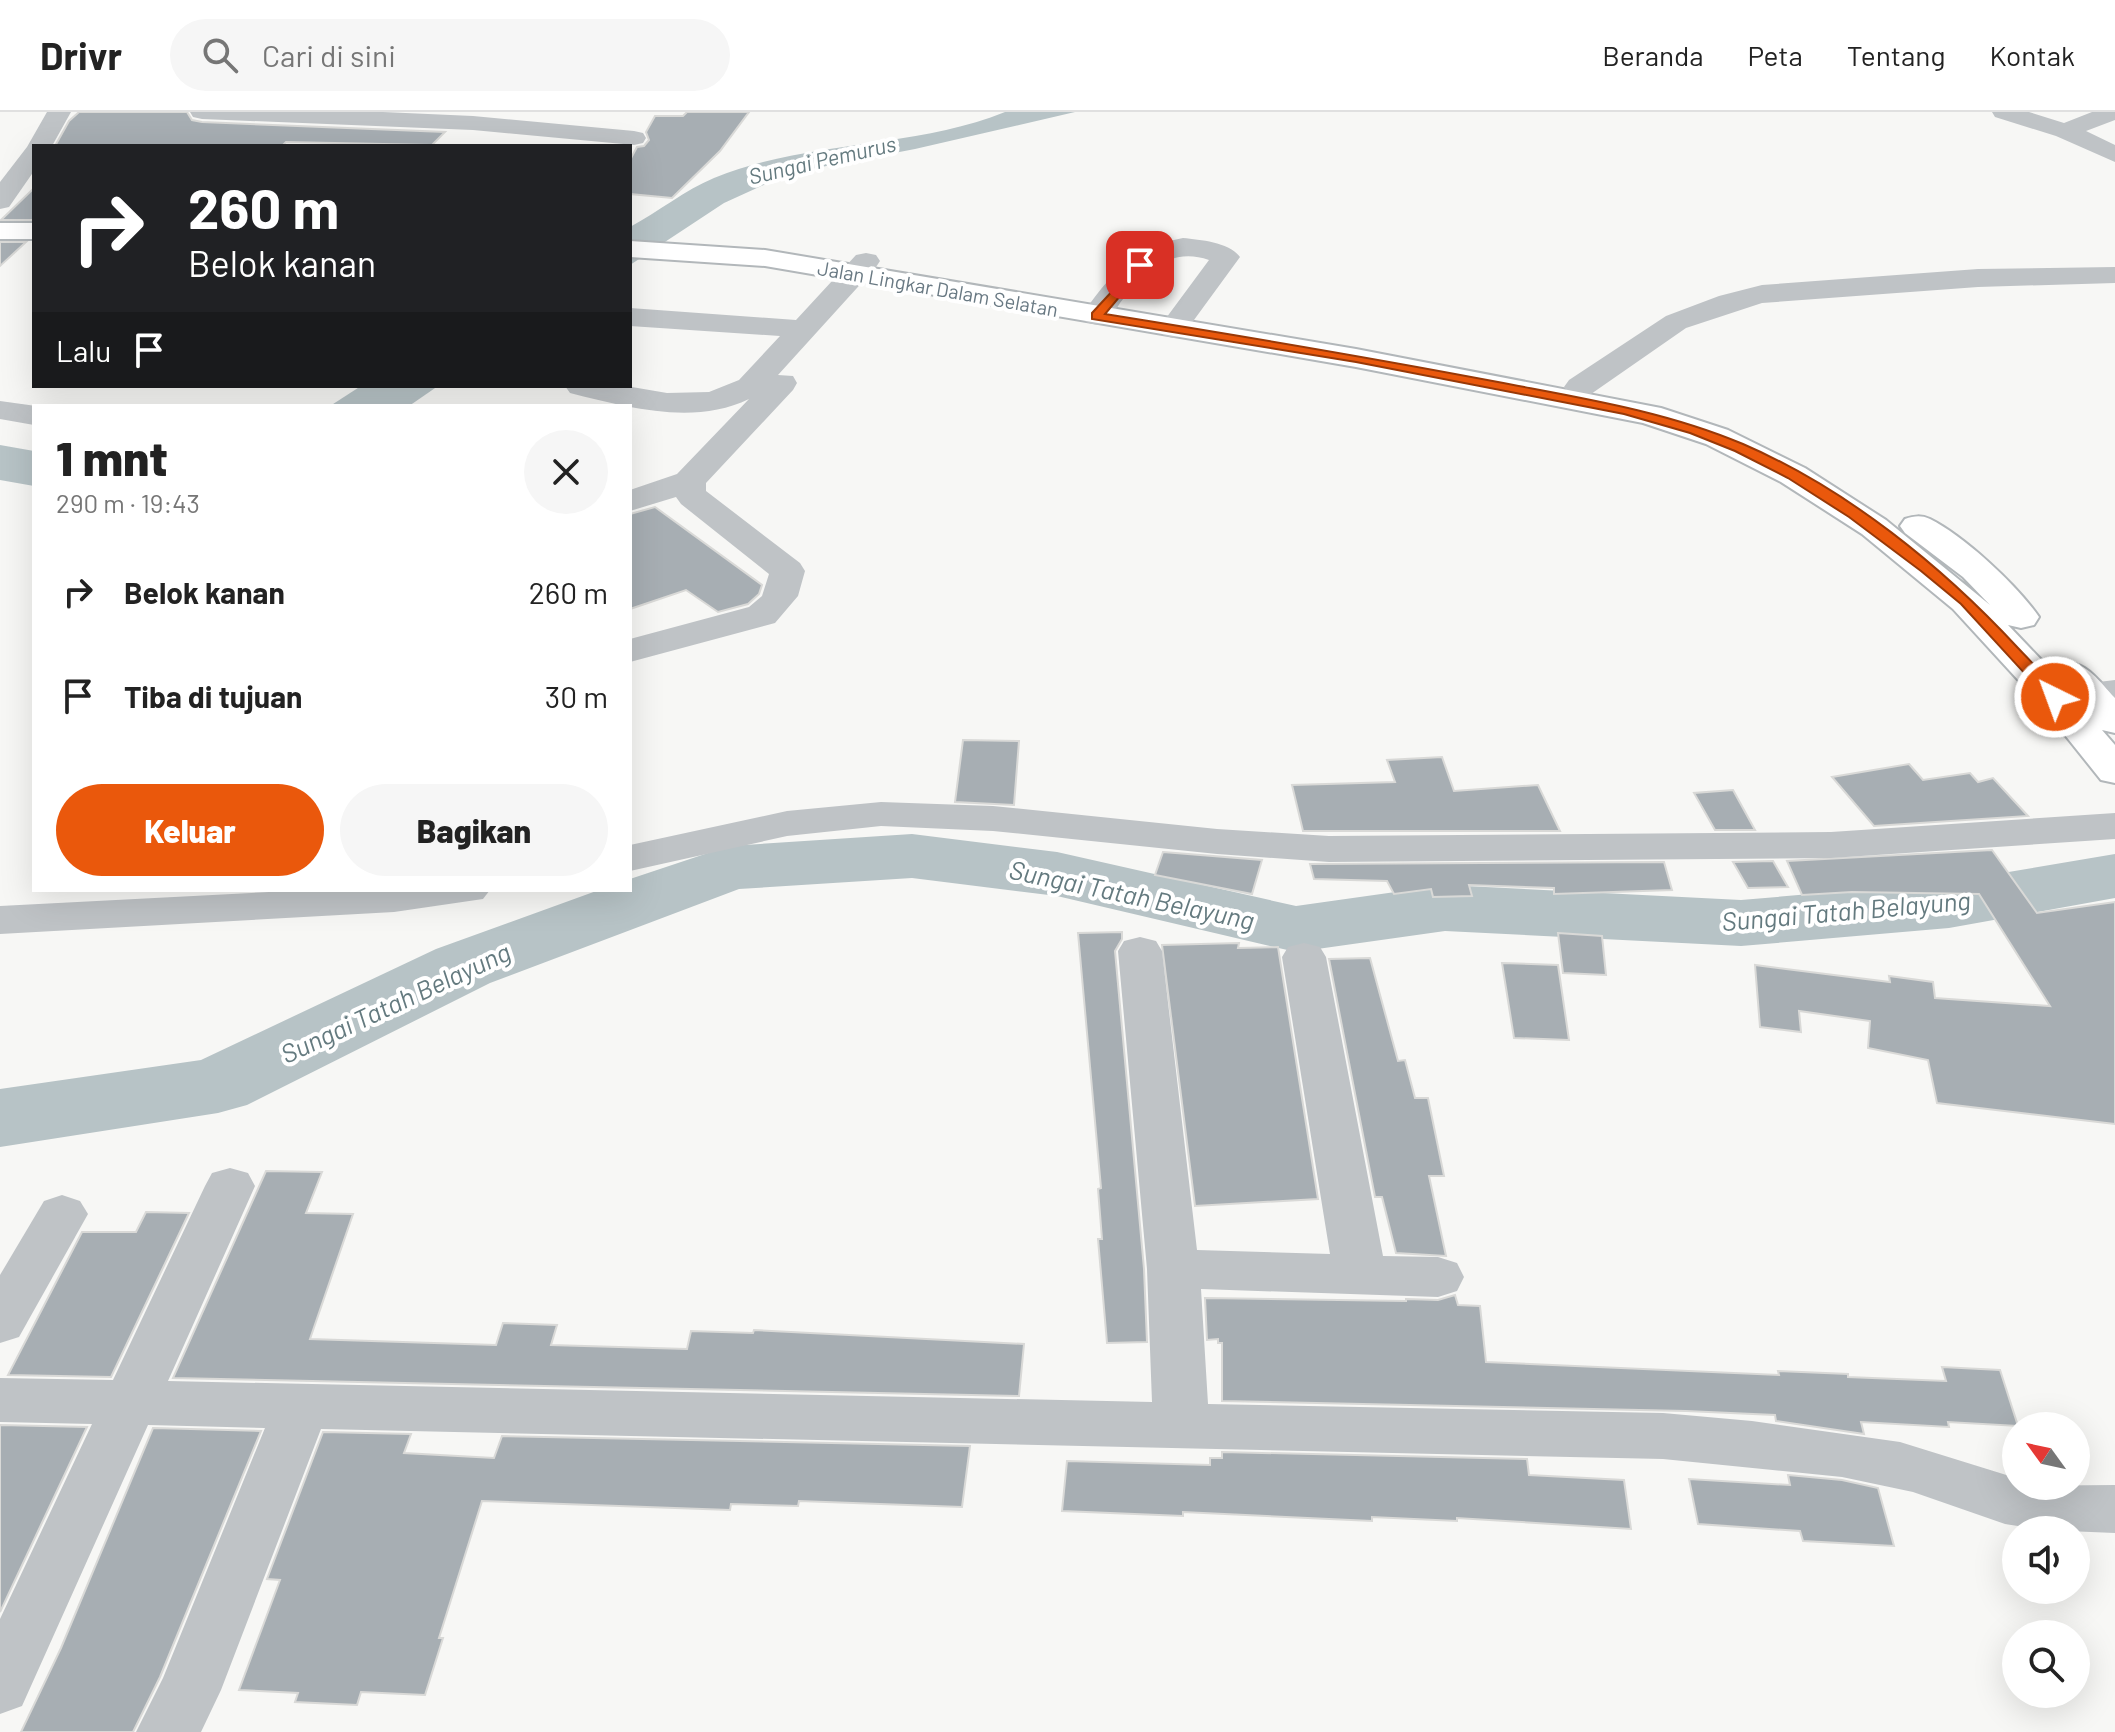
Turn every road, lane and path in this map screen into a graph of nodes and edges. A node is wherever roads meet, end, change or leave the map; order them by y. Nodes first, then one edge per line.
1 (59, 112) edge
2 (202, 112) edge
3 (2004, 112) edge
4 (2114, 112) edge
5 (2065, 131) junction
6 (634, 138) dead end
7 (40, 144) edge
8 (2115, 154) edge
9 (30, 164) edge
10 (0, 201) edge
11 (0, 215) edge
12 (32, 216) edge
13 (0, 231) edge
14 (32, 231) edge
15 (632, 234) edge
16 (719, 246) junction
17 (632, 249) edge
18 (868, 271) junction
19 (2115, 275) edge
20 (1100, 310) junction
21 (632, 317) edge
22 (1177, 324) junction
23 (804, 329) junction
24 (1580, 387) junction
25 (592, 388) edge
26 (0, 410) edge
27 (32, 415) edge
28 (689, 481) junction
29 (632, 500) edge
30 (1940, 542) junction
31 (1902, 549) junction
32 (632, 650) edge
33 (2094, 701) edge
34 (2112, 767) edge
35 (2115, 826) edge
36 (632, 858) edge
37 (452, 892) edge
38 (0, 920) edge
39 (1140, 951) dead end
40 (1304, 957) dead end
41 (230, 1186) dead end
42 (62, 1214) dead end
43 (1173, 1269) junction
44 (1360, 1274) junction
45 (1438, 1277) dead end
46 (0, 1322) edge
47 (0, 1400) edge
48 (129, 1404) junction
49 (301, 1408) junction
50 (1181, 1426) junction
51 (2115, 1509) edge
52 (0, 1686) edge
53 (168, 1732) edge

1 - 7 street
2 - 6 street
3 - 5 street
4 - 5 street
5 - 8 street
9 - 10 street
11 - 12 main road
13 - 14 main road
15 - 16 main road, Jalan Lingkar Dalam Selatan
16 - 17 main road, Jalan Lingkar Dalam Selatan
16 - 18 main road, Jalan Lingkar Dalam Selatan
18 - 20 main road, Jalan Lingkar Dalam Selatan
18 - 23 street
18 - 28 street
19 - 24 street
20 - 22 main road, Jalan Lingkar Dalam Selatan
20 - 22 street
21 - 23 street
22 - 24 main road, Jalan Lingkar Dalam Selatan
22 - 31 main road, Jalan Lingkar Dalam Selatan
23 - 25 street
24 - 30 main road, Jalan Lingkar Dalam Selatan
26 - 27 street
28 - 29 street
28 - 32 street
30 - 31 main road
30 - 33 main road, Jalan Lingkar Dalam Selatan
31 - 33 main road, Jalan Lingkar Dalam Selatan
33 - 34 main road, Jalan Lingkar Dalam Selatan
35 - 36 street
37 - 38 street
39 - 43 street
40 - 44 street
41 - 48 street
42 - 46 street
43 - 44 street
43 - 50 street
44 - 45 street
47 - 48 street
48 - 49 street
48 - 52 street
49 - 50 street
49 - 53 street
50 - 51 street

